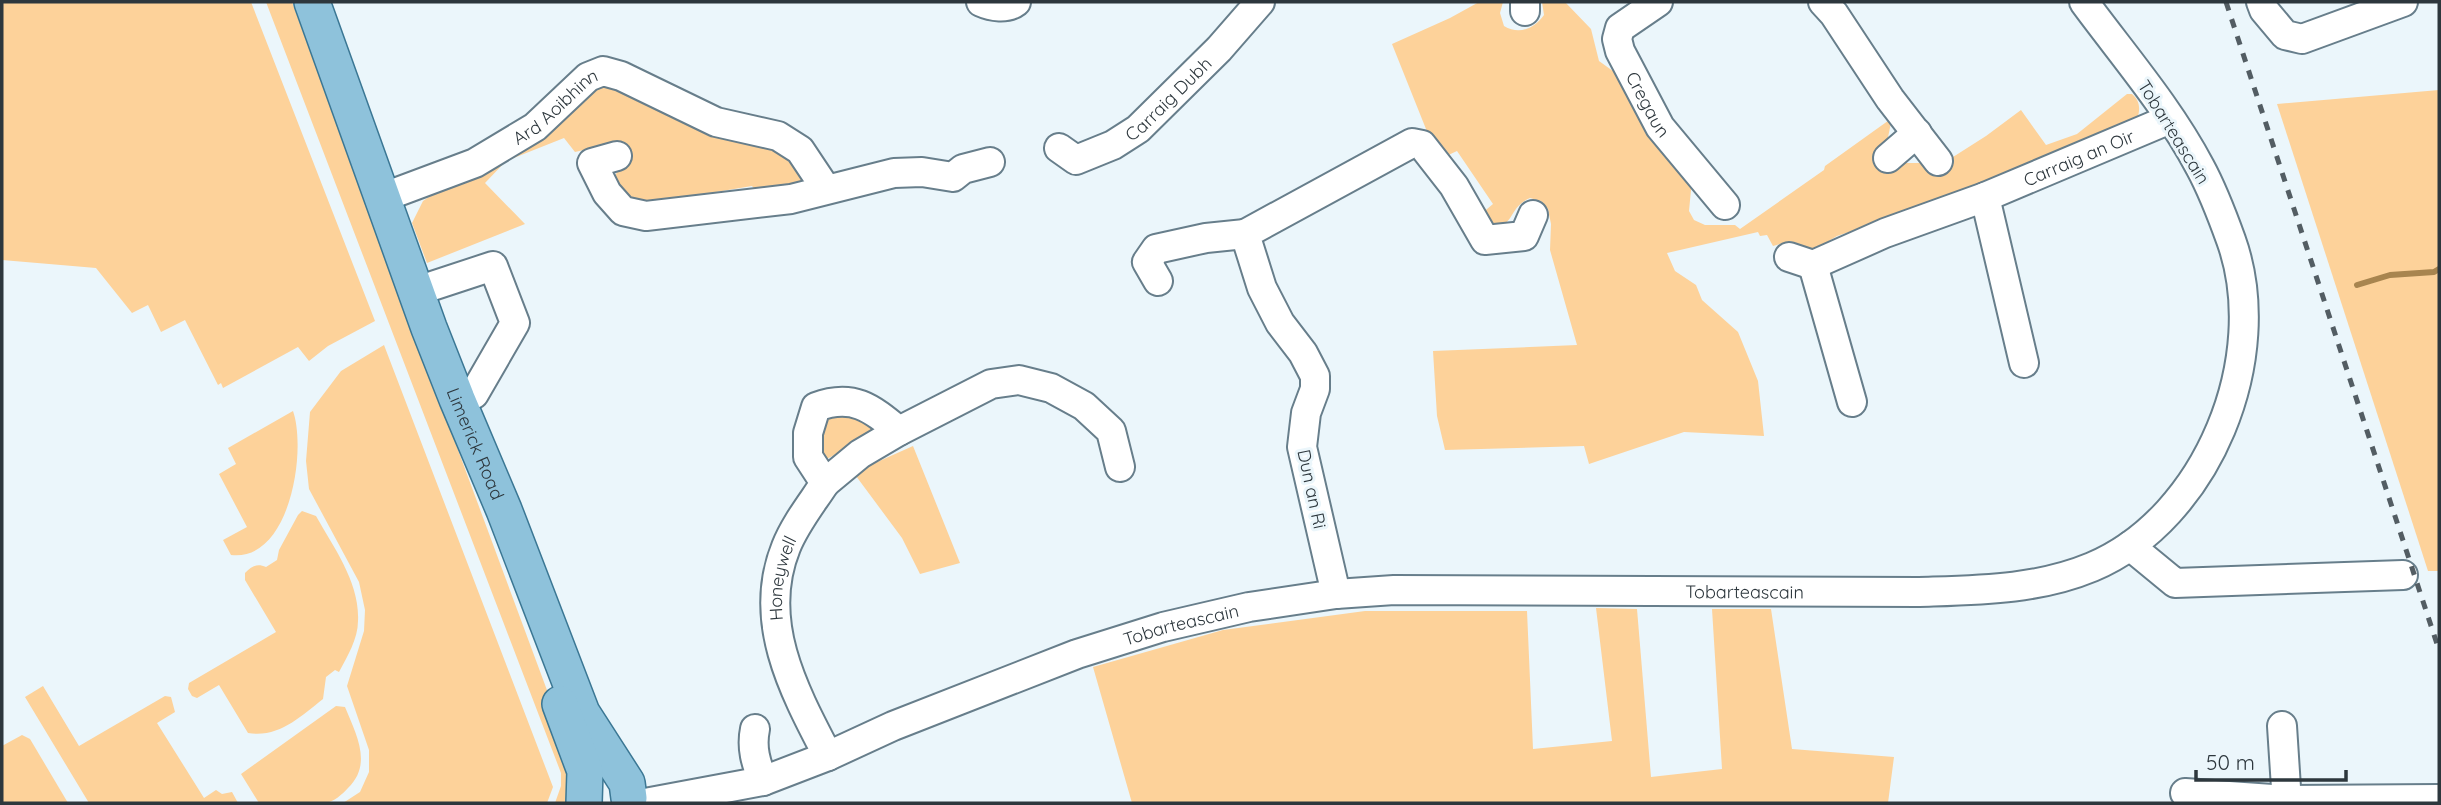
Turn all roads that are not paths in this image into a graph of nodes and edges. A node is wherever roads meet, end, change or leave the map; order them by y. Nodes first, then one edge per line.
1 (312, 2) edge
2 (981, 2) edge
3 (1016, 2) edge
4 (1260, 2) edge
5 (1657, 2) edge
6 (1823, 2) edge
7 (2084, 2) edge
8 (2261, 2) edge
9 (2403, 2) edge
10 (2170, 119) junction
11 (1917, 133) junction
12 (1059, 148) dead end
13 (617, 156) dead end
14 (1888, 158) dead end
15 (1938, 161) dead end
16 (990, 162) dead end
17 (826, 189) junction
18 (384, 197) junction
19 (1985, 197) junction
20 (1725, 205) dead end
21 (1533, 215) dead end
22 (1245, 234) junction
23 (1158, 281) dead end
24 (417, 291) junction
25 (2024, 363) dead end
26 (457, 399) junction
27 (1852, 402) dead end
28 (899, 431) junction
29 (1120, 467) dead end
30 (825, 483) junction
31 (2130, 546) junction
32 (2403, 575) dead end
33 (1336, 594) junction
34 (2282, 726) dead end
35 (755, 729) dead end
36 (828, 756) junction
37 (760, 782) junction
38 (2185, 793) dead end
39 (2439, 799) edge
40 (637, 802) edge
41 (2287, 802) edge
42 (584, 803) edge
43 (595, 803) edge
44 (713, 803) edge

1 - 18 main road
2 - 3 street
4 - 12 street, Carraig Dubh
5 - 20 street, Cregaun
6 - 11 street
7 - 10 street, Tobarteascain
8 - 9 street
10 - 19 street, Carraig an Oir
10 - 31 street, Tobarteascain
11 - 14 street
11 - 15 street
13 - 17 street
16 - 17 street
17 - 18 street, Ard Aoibhinn
18 - 24 main road
19 - 25 street
19 - 27 street, Carraig an Oir
21 - 22 street
22 - 23 street
22 - 33 street, Dun an Ri
24 - 26 main road
24 - 26 street
26 - 40 main road, Limerick Road
26 - 42 main road, Limerick Road
28 - 29 street, Honeywell
28 - 30 street, Honeywell
28 - 30 street
30 - 36 street, Honeywell
31 - 32 street
31 - 33 street, Tobarteascain
33 - 36 street, Tobarteascain
34 - 41 street
35 - 37 street
36 - 37 street, Tobarteascain
37 - 40 street, Tobarteascain
37 - 44 street, Tobarteascain
38 - 41 street
39 - 41 street
40 - 43 main road

